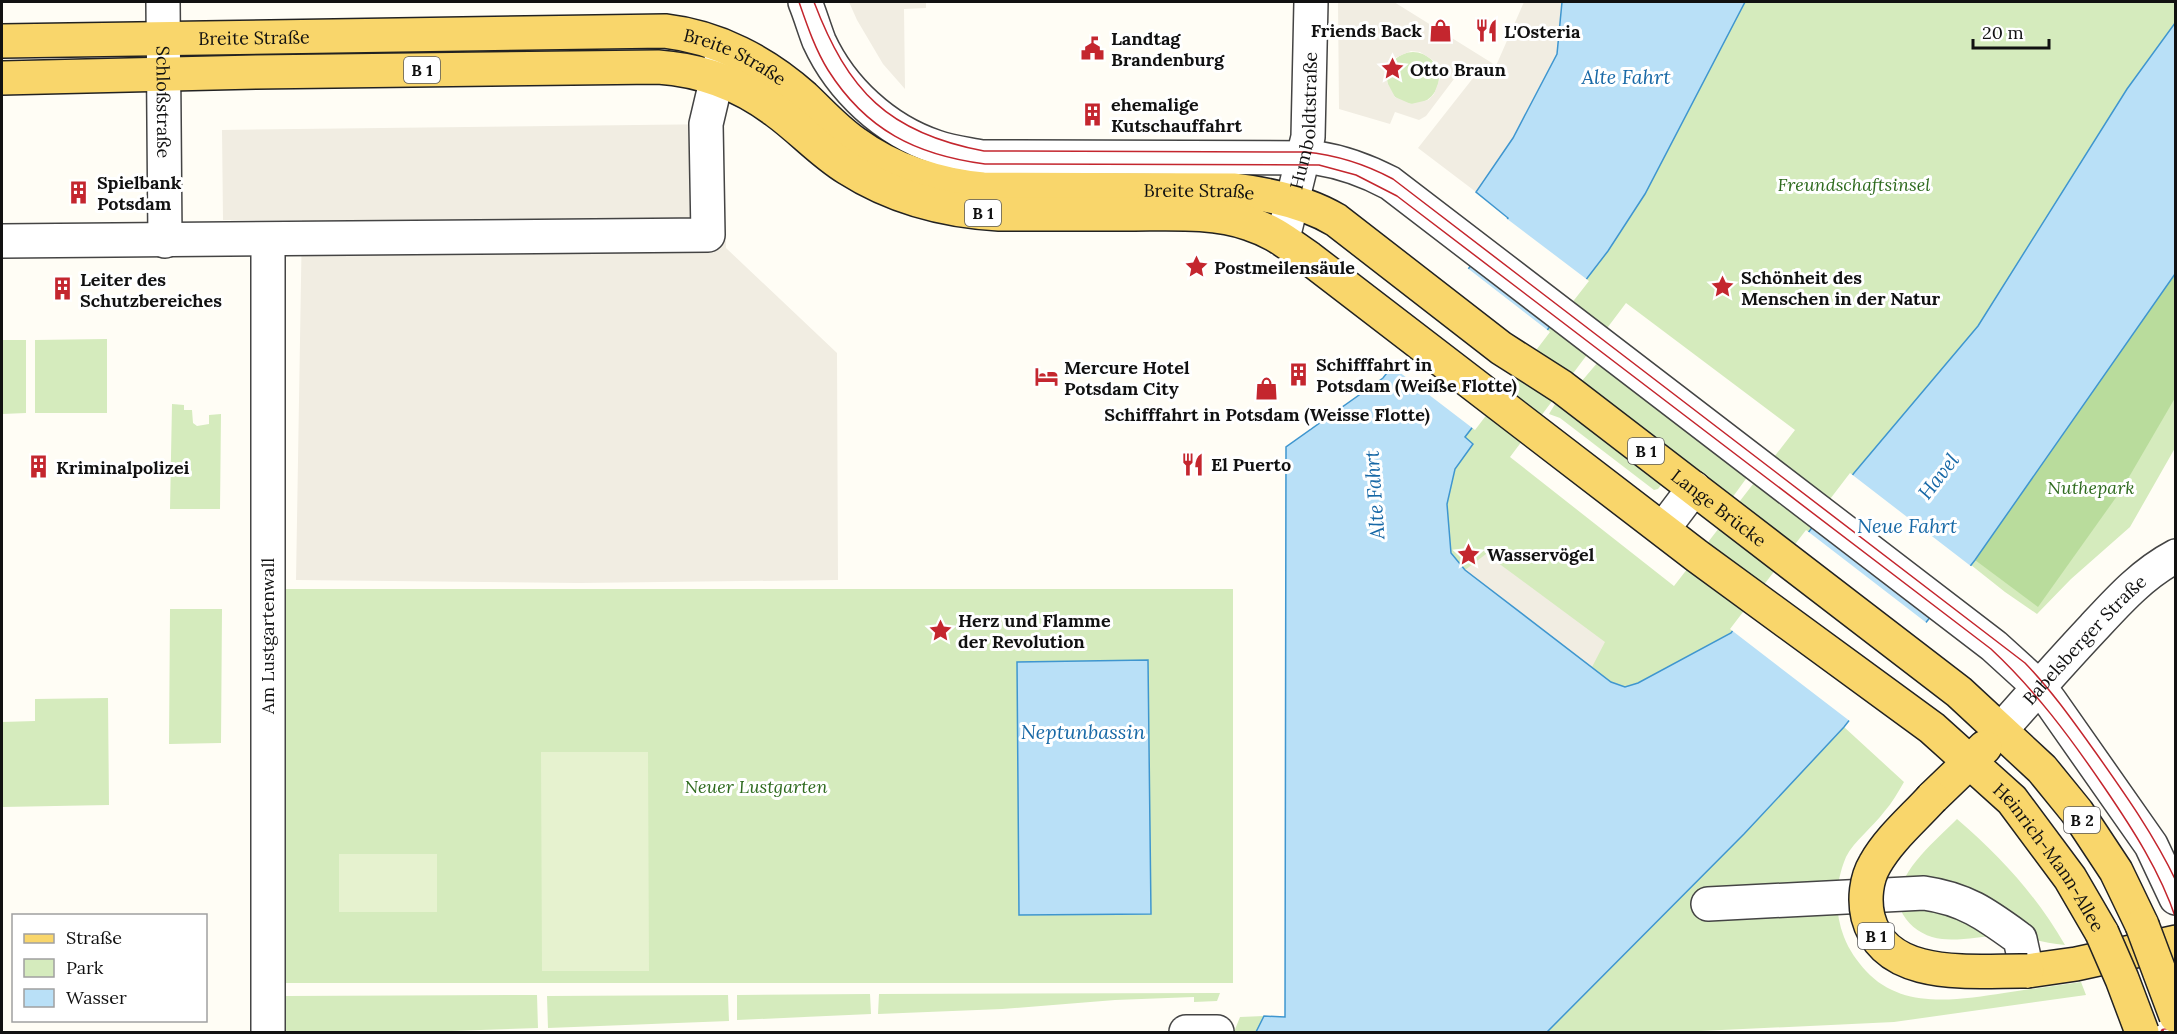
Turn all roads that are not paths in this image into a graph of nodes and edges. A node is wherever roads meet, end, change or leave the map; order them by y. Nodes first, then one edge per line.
1 (163, 2) edge
2 (805, 2) edge
3 (1311, 2) edge
4 (164, 38) junction
5 (2, 41) edge
6 (724, 46) junction
7 (164, 74) junction
8 (2, 78) edge
9 (717, 79) junction
10 (1303, 158) junction
11 (1293, 202) junction
12 (1283, 238) junction
13 (267, 240) junction
14 (2, 241) edge
15 (165, 241) junction
16 (1408, 276) joint
17 (1694, 488) junction
18 (1663, 529) junction
19 (2175, 556) edge
20 (2028, 677) junction
21 (2001, 730) junction
22 (1970, 762) junction
23 (2175, 898) edge
24 (1708, 904) dead end
25 (2175, 942) edge
26 (2027, 971) junction
27 (2175, 1016) edge
28 (268, 1032) edge
29 (2142, 1032) edge

1 - 4 street, Schloßstraße
2 - 10 street
3 - 10 street, Humboldtstraße
4 - 5 main road, Breite Straße / B 1
4 - 6 main road, Breite Straße / B 1
4 - 7 street, Schloßstraße
6 - 9 street
6 - 11 main road, Breite Straße / B 1
7 - 8 main road, Breite Straße / B 1
7 - 9 main road, Breite Straße / B 1
7 - 15 street, Schloßstraße
9 - 12 main road, Breite Straße / B 1
9 - 13 street
10 - 11 street, Humboldtstraße
10 - 20 street
11 - 12 street, Humboldtstraße
11 - 16 main road, Breite Straße / B 1
12 - 18 main road, Breite Straße / B 1
13 - 15 street
13 - 28 street, Am Lustgartenwall
14 - 15 street
16 - 17 main road, Lange Brücke / B 1
17 - 18 street
17 - 21 main road, Lange Brücke / B 1
18 - 22 main road, Heinrich-Mann-Allee / B 1
19 - 20 street, Babelsberger Straße
20 - 21 street, Babelsberger Straße
20 - 23 street
21 - 22 main road, B 1
21 - 27 main road, B 2, bridge
22 - 26 main road, B 1, bridge
22 - 29 main road, Heinrich-Mann-Allee / B 2, bridge
24 - 26 street
25 - 26 main road, B 1

